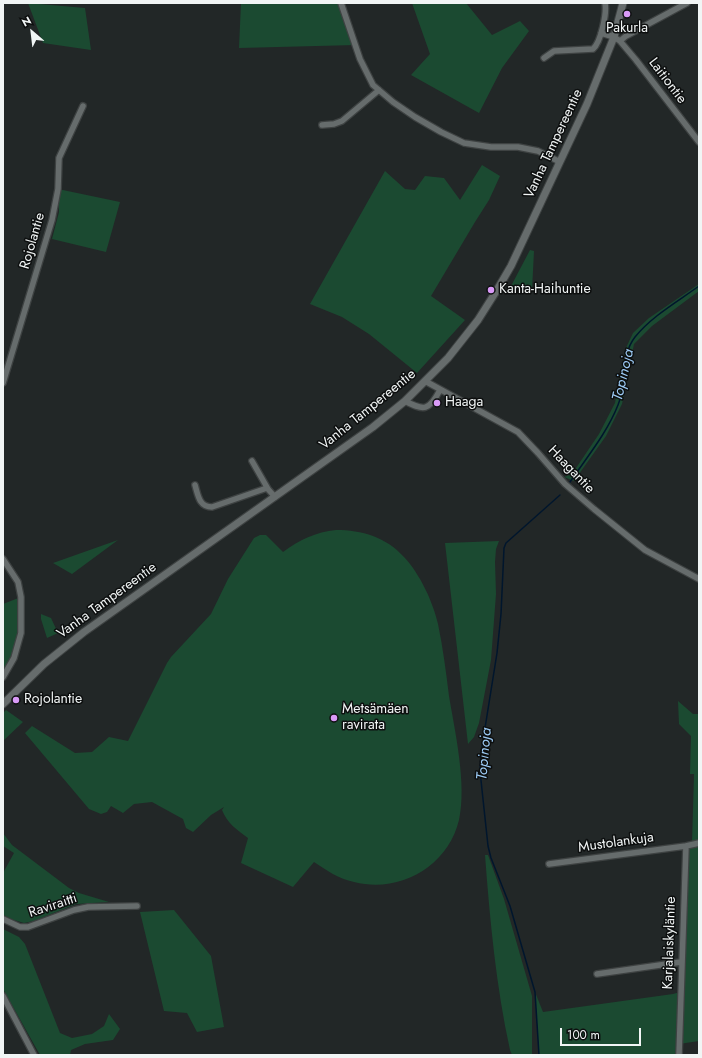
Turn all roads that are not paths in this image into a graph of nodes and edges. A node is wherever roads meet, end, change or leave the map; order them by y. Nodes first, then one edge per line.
1 (341, 3) edge
2 (605, 3) edge
3 (623, 3) edge
4 (687, 3) edge
5 (601, 33) junction
6 (617, 39) junction
7 (544, 58) dead end
8 (379, 90) junction
9 (83, 106) dead end
10 (322, 125) dead end
11 (699, 142) edge
12 (560, 162) junction
13 (425, 381) junction
14 (3, 383) edge
15 (440, 390) junction
16 (405, 401) junction
17 (252, 462) dead end
18 (195, 485) dead end
19 (268, 489) junction
20 (275, 497) junction
21 (3, 559) edge
22 (699, 579) edge
23 (3, 677) edge
24 (4, 701) edge
25 (699, 843) edge
26 (686, 846) junction
27 (549, 864) dead end
28 (137, 906) dead end
29 (3, 919) edge
30 (681, 962) junction
31 (597, 974) dead end
32 (3, 996) edge
33 (34, 1055) edge
34 (679, 1055) edge

1 - 8 street
2 - 5 street
3 - 6 main road, Vanha Tampereentie
4 - 6 street
5 - 6 street
5 - 7 street
6 - 11 street, Laitiontie
6 - 12 main road, Vanha Tampereentie
8 - 10 street
8 - 12 street
9 - 14 street, Rojolantie
12 - 13 main road, Vanha Tampereentie
13 - 15 street, Haagantie
13 - 16 main road, Vanha Tampereentie
15 - 16 street
15 - 22 street, Haagantie
16 - 20 main road, Vanha Tampereentie
17 - 19 street
18 - 19 street
19 - 20 street
20 - 24 main road, Vanha Tampereentie
21 - 23 street
25 - 26 street
26 - 27 street, Mustolankuja
26 - 30 street, Karjalaiskyläntie
28 - 29 street, Raviraitti
30 - 31 street
30 - 34 street, Karjalaiskyläntie
32 - 33 street

